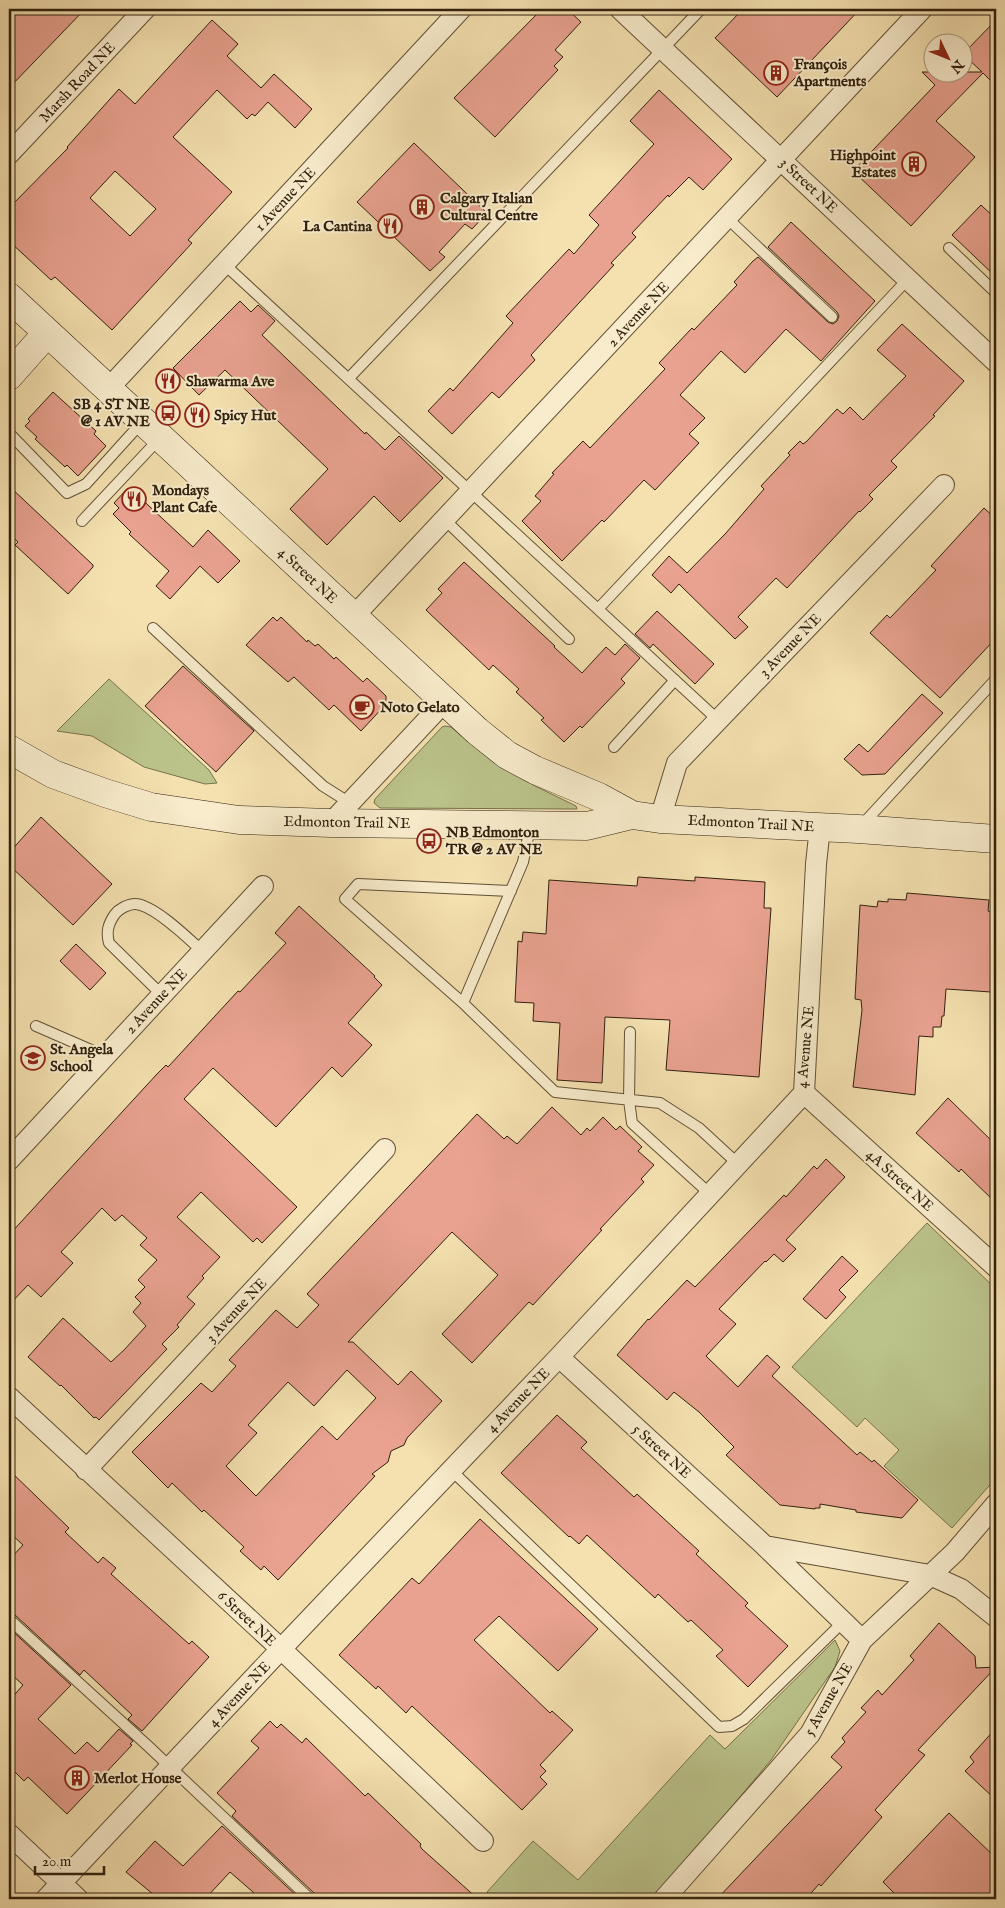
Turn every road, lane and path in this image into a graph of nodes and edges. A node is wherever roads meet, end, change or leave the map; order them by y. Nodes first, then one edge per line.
1 (144, 9) edge
2 (461, 9) edge
3 (620, 9) edge
4 (701, 9) edge
5 (922, 9) edge
6 (663, 49) junction
7 (9, 154) edge
8 (782, 160) junction
9 (727, 218) junction
10 (949, 248) dead end
11 (224, 264) junction
12 (908, 279) junction
13 (996, 293) edge
14 (9, 297) edge
15 (832, 317) dead end
16 (47, 333) junction
17 (996, 362) edge
18 (9, 376) edge
19 (349, 378) junction
20 (108, 389) junction
21 (151, 429) junction
22 (9, 433) edge
23 (944, 485) dead end
24 (471, 492) junction
25 (445, 520) junction
26 (82, 521) dead end
27 (598, 609) junction
28 (353, 617) junction
29 (152, 628) dead end
30 (569, 638) dead end
31 (996, 679) edge
32 (675, 680) junction
33 (445, 701) junction
34 (718, 720) junction
35 (614, 747) dead end
36 (9, 751) edge
37 (350, 803) junction
38 (632, 816) junction
39 (660, 819) junction
40 (331, 823) junction
41 (531, 824) junction
42 (820, 827) junction
43 (858, 829) junction
44 (996, 839) edge
45 (262, 886) dead end
46 (511, 891) junction
47 (202, 952) junction
48 (162, 995) junction
49 (463, 1003) junction
50 (36, 1026) dead end
51 (630, 1032) dead end
52 (105, 1056) junction
53 (804, 1093) junction
54 (629, 1100) junction
55 (385, 1149) dead end
56 (9, 1160) edge
57 (738, 1164) junction
58 (710, 1194) junction
59 (996, 1267) edge
60 (559, 1357) junction
61 (9, 1398) edge
62 (86, 1470) junction
63 (451, 1470) junction
64 (996, 1504) edge
65 (765, 1546) junction
66 (930, 1575) junction
67 (996, 1617) edge
68 (9, 1619) edge
69 (843, 1622) junction
70 (862, 1640) junction
71 (281, 1649) junction
72 (170, 1767) junction
73 (9, 1834) edge
74 (484, 1841) dead end
75 (62, 1883) junction
76 (46, 1899) edge
77 (78, 1899) edge
78 (310, 1899) edge
79 (664, 1899) edge

1 - 7 street, Marsh Road NE
2 - 11 street, 1 Avenue NE
3 - 6 street, 3 Street NE
4 - 6 lane
5 - 8 street, 2 Avenue NE
6 - 8 street, 3 Street NE
6 - 19 lane
8 - 9 street, 2 Avenue NE
8 - 12 street, 3 Street NE
9 - 15 lane
9 - 24 street, 2 Avenue NE
10 - 13 lane
11 - 19 lane
11 - 20 street, 1 Avenue NE
12 - 17 street, 3 Street NE
12 - 27 lane
14 - 16 main road, 4 Street NE
16 - 18 main road
16 - 20 main road, 4 Street NE
19 - 24 lane
20 - 21 main road, 4 Street NE
21 - 22 lane
21 - 26 lane
21 - 28 main road, 4 Street NE
23 - 34 street, 3 Avenue NE
24 - 25 street, 2 Avenue NE
24 - 27 lane
25 - 28 street, 2 Avenue NE
25 - 30 lane
27 - 32 lane
28 - 33 main road, 4 Street NE
29 - 37 lane
31 - 43 lane
32 - 34 lane
32 - 35 lane
33 - 37 street
33 - 38 main road, 4 Street NE
34 - 39 street, 3 Avenue NE
36 - 40 main road, Edmonton Trail NE
37 - 40 street
38 - 39 main road, Edmonton Trail NE
38 - 41 main road, Edmonton Trail NE
39 - 42 main road, Edmonton Trail NE
40 - 41 main road, Edmonton Trail NE
41 - 46 lane
42 - 43 main road, Edmonton Trail NE
42 - 53 street, 4 Avenue NE
43 - 44 main road, Edmonton Trail NE
45 - 47 street, 2 Avenue NE
46 - 49 lane
46 - 49 lane
47 - 48 street, 2 Avenue NE
47 - 48 lane
48 - 52 street, 2 Avenue NE
49 - 54 lane
50 - 52 lane
51 - 54 lane
52 - 56 street, 2 Avenue NE
53 - 57 street, 4 Avenue NE
53 - 59 street, 4A Street NE
54 - 57 lane
54 - 58 lane
55 - 62 street, 3 Avenue NE
57 - 58 street, 4 Avenue NE
58 - 60 street, 4 Avenue NE
60 - 63 street, 4 Avenue NE
60 - 65 street, 5 Street NE
61 - 62 street, 6 Street NE
62 - 71 street, 6 Street NE
63 - 69 lane
63 - 71 street, 4 Avenue NE
64 - 66 street, 5 Avenue NE
65 - 66 street
65 - 69 street, 5 Street NE
66 - 67 street
66 - 70 street, 5 Avenue NE
68 - 72 lane
69 - 70 street, 5 Street NE
70 - 79 street, 5 Avenue NE
71 - 72 street, 4 Avenue NE
71 - 74 street, 6 Street NE
72 - 75 street, 4 Avenue NE
72 - 78 lane
73 - 75 street
75 - 76 street, 4 Avenue NE
75 - 77 street

